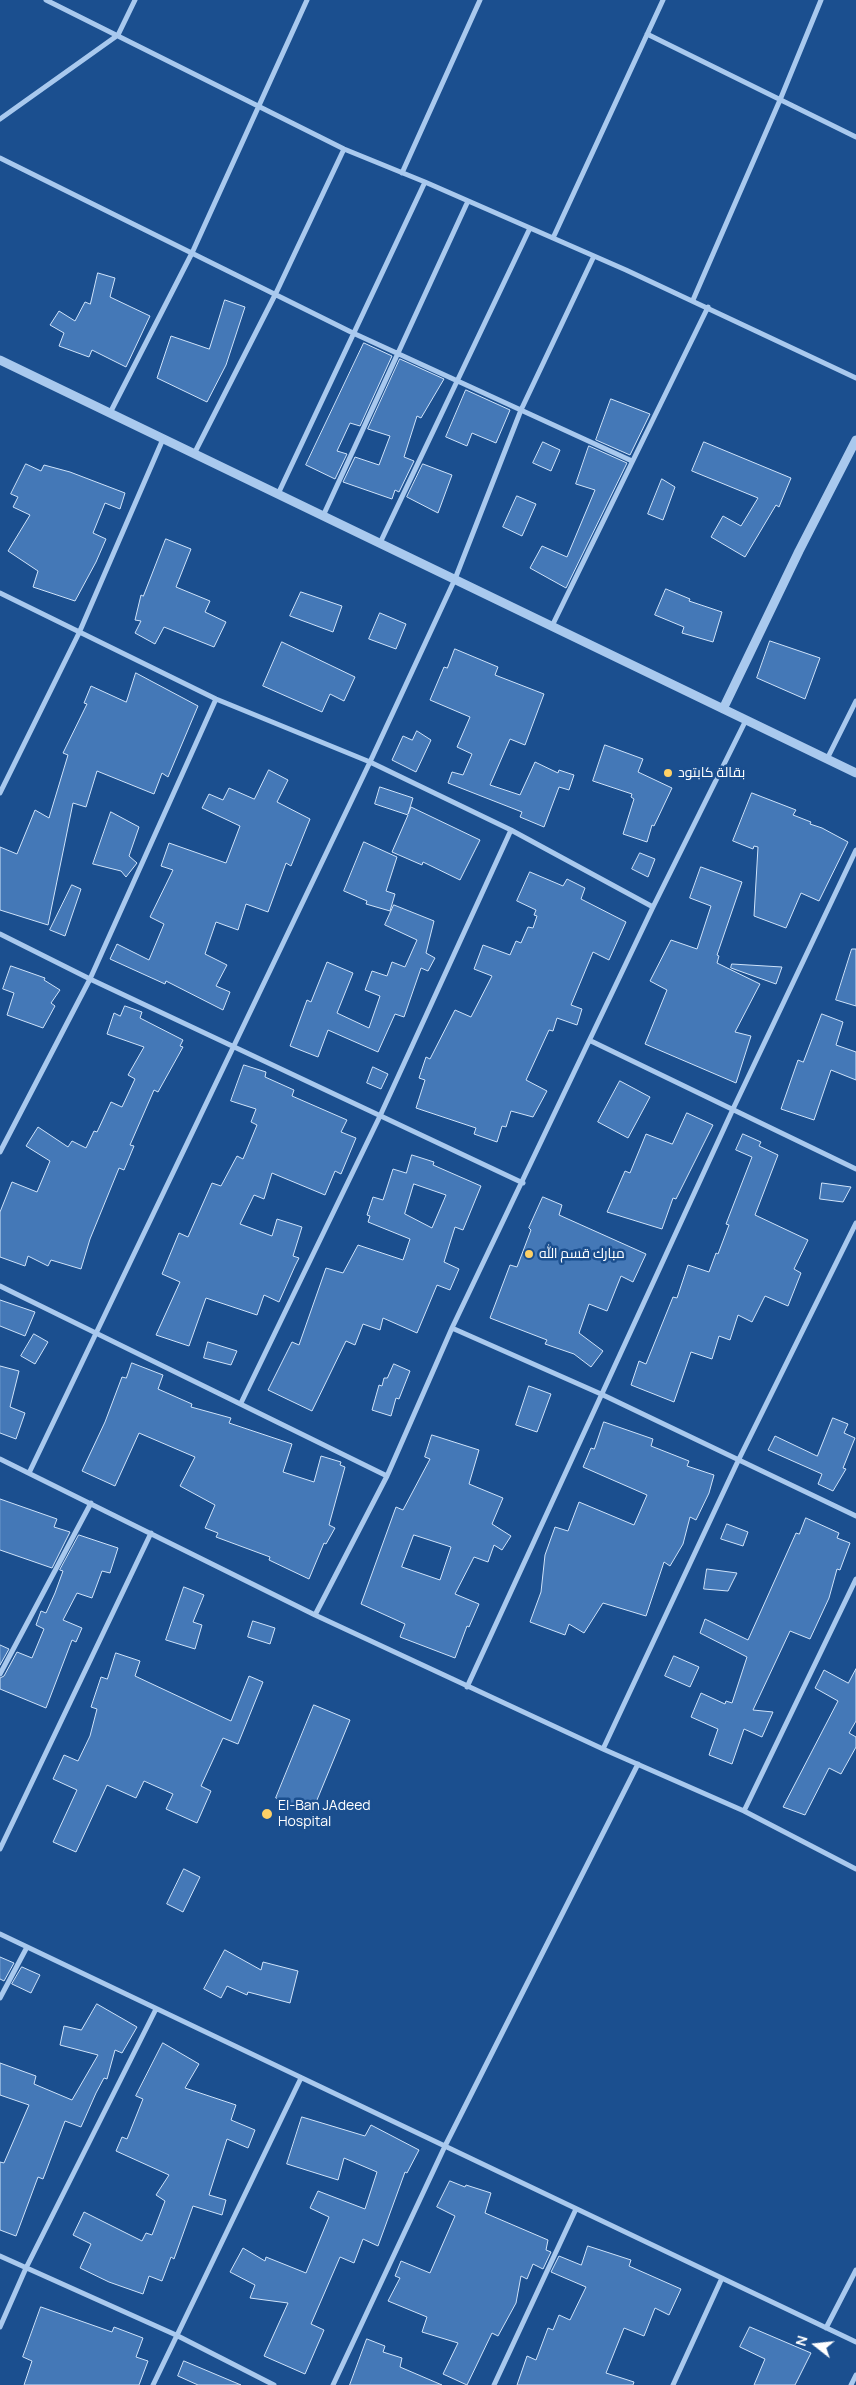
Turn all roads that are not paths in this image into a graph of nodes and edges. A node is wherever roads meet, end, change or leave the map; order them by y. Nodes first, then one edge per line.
1 (46, 0) edge
2 (135, 0) edge
3 (307, 0) edge
4 (480, 0) edge
5 (663, 0) edge
6 (821, 0) edge
7 (647, 34) junction
8 (118, 35) junction
9 (780, 100) junction
10 (257, 106) junction
11 (0, 119) edge
12 (856, 137) edge
13 (344, 149) junction
14 (0, 158) edge
15 (402, 173) junction
16 (425, 182) junction
17 (468, 201) junction
18 (530, 228) junction
19 (553, 238) junction
20 (192, 253) junction
21 (594, 256) junction
22 (276, 293) junction
23 (693, 300) junction
24 (708, 307) junction
25 (353, 333) junction
26 (398, 353) junction
27 (0, 360) edge
28 (856, 378) edge
29 (457, 381) junction
30 (521, 410) junction
31 (110, 413) junction
32 (163, 439) junction
33 (856, 440) edge
34 (194, 454) junction
35 (632, 461) junction
36 (278, 494) junction
37 (323, 516) junction
38 (380, 543) junction
39 (455, 579) junction
40 (0, 594) edge
41 (552, 626) junction
42 (79, 633) junction
43 (216, 699) junction
44 (856, 701) edge
45 (723, 709) junction
46 (746, 720) junction
47 (827, 759) junction
48 (370, 762) junction
49 (856, 773) edge
50 (0, 793) edge
51 (511, 830) junction
52 (856, 850) edge
53 (653, 907) junction
54 (0, 934) edge
55 (90, 980) junction
56 (590, 1041) junction
57 (234, 1048) junction
58 (733, 1109) junction
59 (380, 1116) junction
60 (0, 1152) edge
61 (856, 1169) edge
62 (523, 1182) junction
63 (856, 1223) edge
64 (0, 1286) edge
65 (452, 1328) junction
66 (96, 1334) junction
67 (601, 1394) junction
68 (241, 1403) junction
69 (0, 1459) edge
70 (738, 1461) junction
71 (29, 1473) junction
72 (386, 1476) junction
73 (91, 1503) junction
74 (856, 1516) edge
75 (151, 1533) junction
76 (856, 1579) edge
77 (315, 1615) junction
78 (0, 1674) edge
79 (467, 1687) junction
80 (604, 1749) junction
81 (638, 1764) junction
82 (744, 1811) junction
83 (0, 1849) edge
84 (856, 1869) edge
85 (0, 1934) edge
86 (27, 1947) junction
87 (0, 1998) edge
88 (156, 2008) junction
89 (301, 2078) junction
90 (445, 2146) junction
91 (576, 2209) junction
92 (0, 2256) edge
93 (26, 2268) junction
94 (856, 2270) edge
95 (722, 2278) junction
96 (0, 2327) edge
97 (826, 2328) junction
98 (176, 2335) junction
99 (856, 2342) edge
100 (856, 2375) edge
101 (153, 2385) edge
102 (274, 2385) edge
103 (333, 2385) edge
104 (494, 2385) edge
105 (673, 2385) edge
106 (851, 2385) edge

1 - 8 street
2 - 8 street
3 - 10 street
4 - 15 street
5 - 7 street
6 - 9 street
7 - 9 street
7 - 19 street
8 - 10 street
8 - 11 street
9 - 12 street
9 - 23 street
10 - 13 street
10 - 20 street
13 - 15 street
13 - 22 street
14 - 20 street
15 - 16 street
16 - 17 street
16 - 25 street
17 - 18 street
17 - 26 street
18 - 19 street
18 - 29 street
19 - 21 street
20 - 22 street
20 - 31 street
21 - 23 street
21 - 30 street
22 - 25 street
22 - 34 street
23 - 24 street
24 - 28 street
24 - 35 street
25 - 26 street
25 - 36 street
26 - 29 street
26 - 37 street
27 - 31 street
29 - 30 street
29 - 38 street
30 - 35 street
30 - 39 street
31 - 32 street
32 - 34 street
32 - 42 street
33 - 45 street
34 - 36 street
35 - 41 street
36 - 37 street
37 - 38 street
38 - 39 street
39 - 41 street
39 - 48 street
40 - 42 street
41 - 45 street
42 - 43 street
42 - 50 street
43 - 48 street
43 - 55 street
44 - 47 street
45 - 46 street
46 - 47 street
46 - 53 street
47 - 49 street
48 - 51 street
48 - 57 street
51 - 53 street
51 - 59 street
52 - 58 street
53 - 56 street
54 - 55 street
55 - 57 street
55 - 60 street
56 - 58 street
56 - 62 street
57 - 59 street
57 - 66 street
58 - 61 street
58 - 67 street
59 - 62 street
59 - 68 street
62 - 65 street
63 - 70 street
64 - 66 street
65 - 67 street
65 - 72 street
66 - 68 street
66 - 71 street
67 - 70 street
67 - 79 street
68 - 72 street
69 - 71 street
70 - 74 street
70 - 80 street
71 - 73 street
72 - 77 street
73 - 75 street
73 - 78 street
75 - 77 street
75 - 83 street
76 - 82 street
77 - 79 street
79 - 80 street
80 - 81 street
81 - 82 street
81 - 90 street
82 - 84 street
85 - 86 street
86 - 87 street
86 - 88 street
88 - 89 street
88 - 93 street
89 - 90 street
89 - 98 street
90 - 91 street
90 - 103 street
91 - 95 street
91 - 104 street
92 - 93 street
93 - 96 street
93 - 98 street
94 - 97 street
95 - 97 street
95 - 105 street
97 - 99 street
98 - 101 street
98 - 102 street
100 - 106 street

